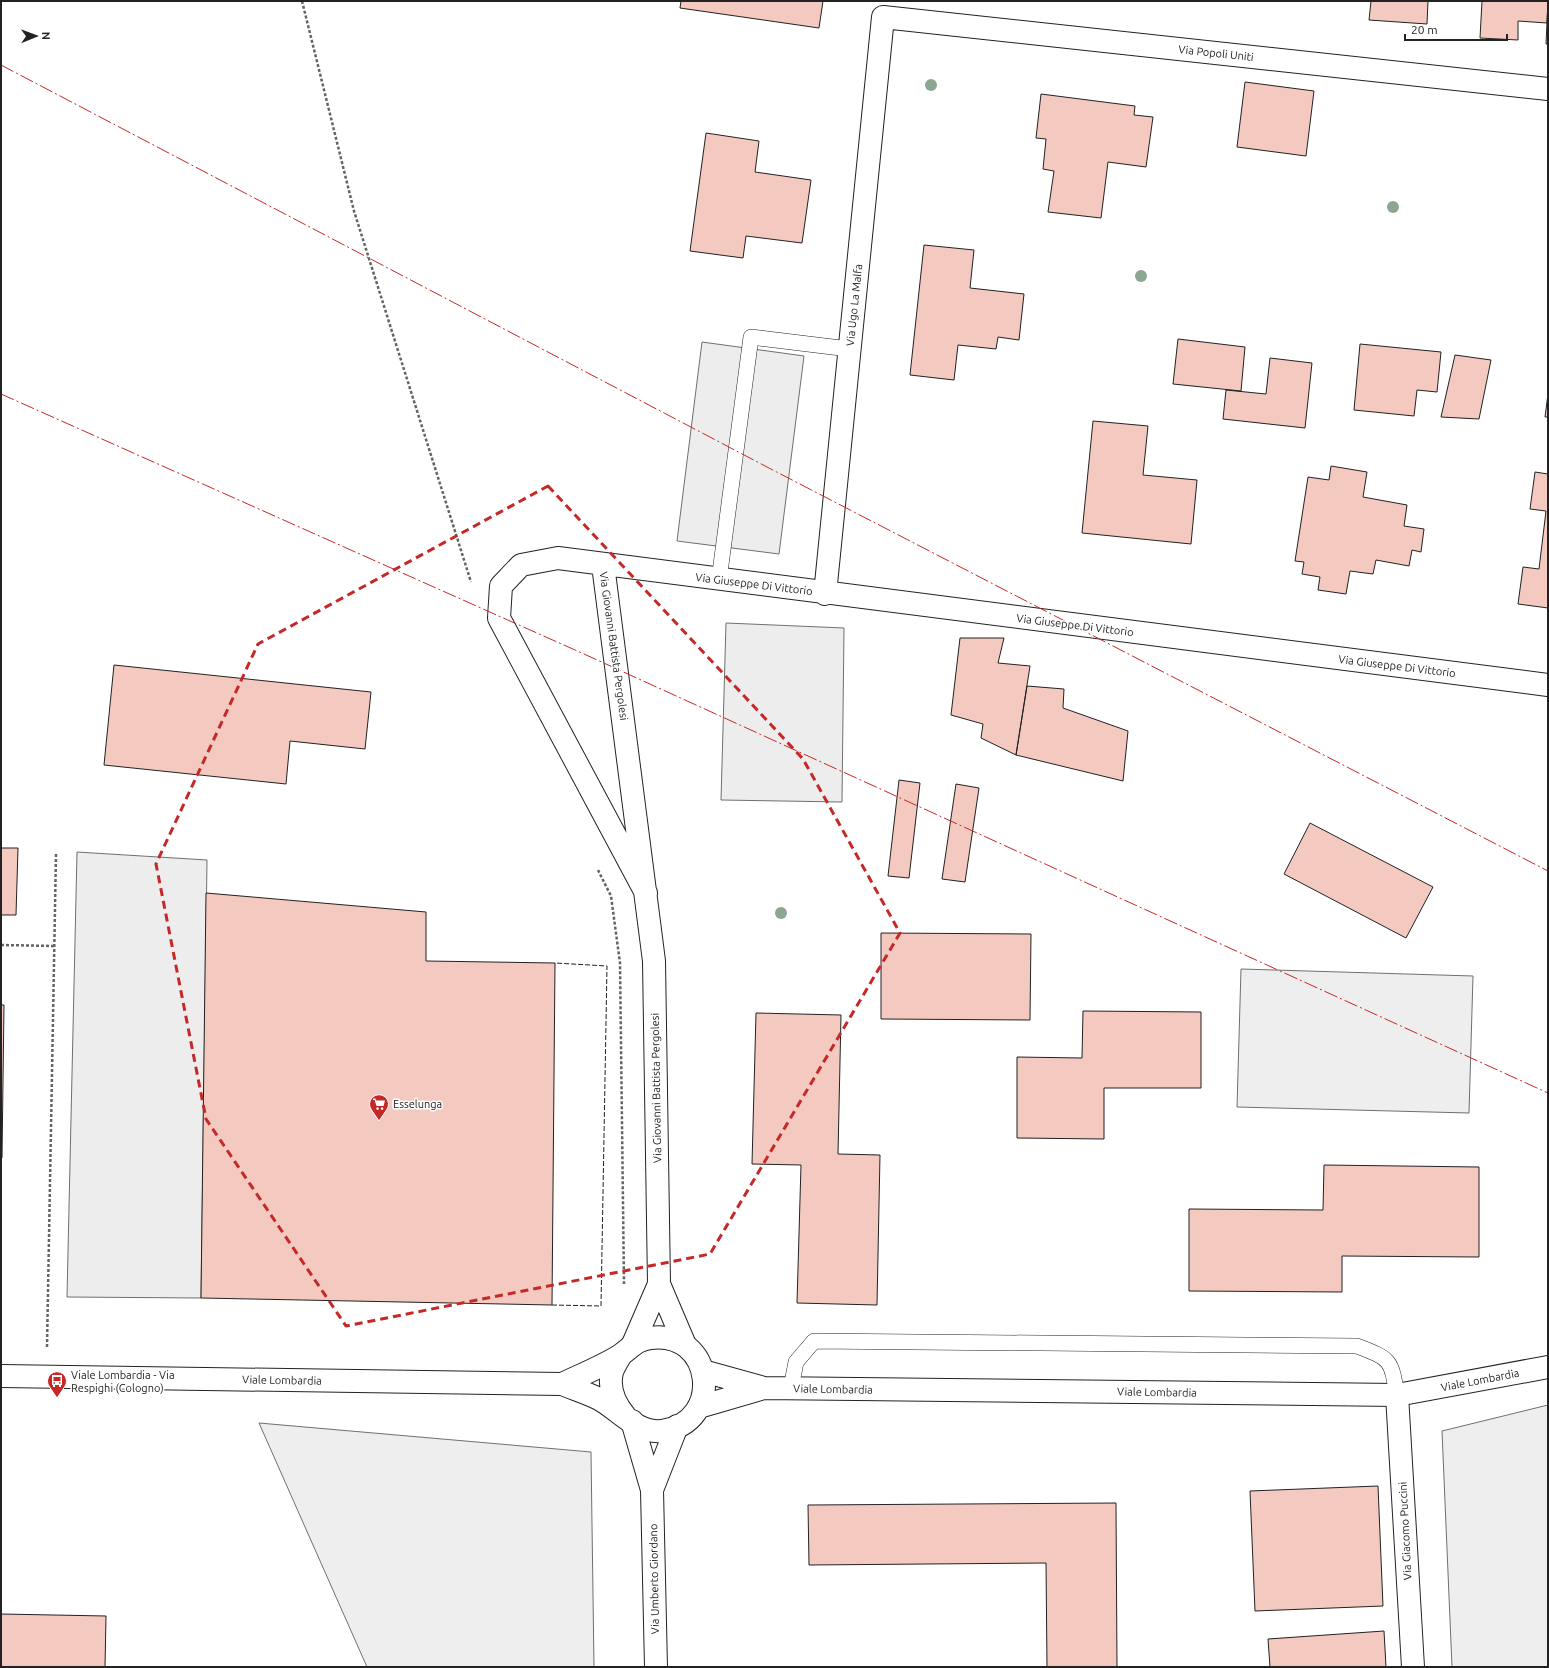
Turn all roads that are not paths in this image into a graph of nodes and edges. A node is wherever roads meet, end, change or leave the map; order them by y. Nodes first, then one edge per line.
1 (883, 17) joint
2 (1548, 89) edge
3 (849, 349) junction
4 (603, 565) junction
5 (719, 580) junction
6 (825, 594) junction
7 (1548, 685) edge
8 (646, 893) junction
9 (659, 1284) junction
10 (685, 1345) junction
11 (627, 1350) junction
12 (1548, 1367) edge
13 (703, 1372) junction
14 (1, 1376) edge
15 (562, 1384) junction
16 (764, 1388) junction
17 (791, 1388) junction
18 (1397, 1395) junction
19 (699, 1407) junction
20 (629, 1419) junction
21 (677, 1426) junction
22 (652, 1490) junction
23 (656, 1667) edge
24 (1413, 1667) edge

1 - 2 street, Via Popoli Uniti
1 - 3 street, Via Ugo La Malfa
3 - 5 lane
3 - 6 street, Via Ugo La Malfa
4 - 5 street, Via Giuseppe Di Vittorio
4 - 8 street, Via Giovanni Battista Pergolesi
4 - 8 street, Via Giovanni Battista Pergolesi
5 - 6 street, Via Giuseppe Di Vittorio
6 - 7 street, Via Giuseppe Di Vittorio
8 - 9 street, Via Giovanni Battista Pergolesi
9 - 10 street, Via Giovanni Battista Pergolesi
9 - 11 street, Via Giovanni Battista Pergolesi
10 - 11 street, Viale Lombardia
10 - 13 street, Viale Lombardia
11 - 15 street, Viale Lombardia
11 - 20 street
12 - 18 street, Viale Lombardia
13 - 16 street, Viale Lombardia
13 - 19 street, Viale Lombardia
14 - 15 street, Viale Lombardia
15 - 20 street, Viale Lombardia
16 - 17 street, Viale Lombardia
16 - 19 street, Viale Lombardia
17 - 18 street, Viale Lombardia
17 - 18 lane
18 - 24 street, Via Giacomo Puccini
19 - 21 street, Viale Lombardia
20 - 21 street, Viale Lombardia
20 - 22 street, Via Umberto Giordano
21 - 22 street, Via Umberto Giordano
22 - 23 street, Via Umberto Giordano

